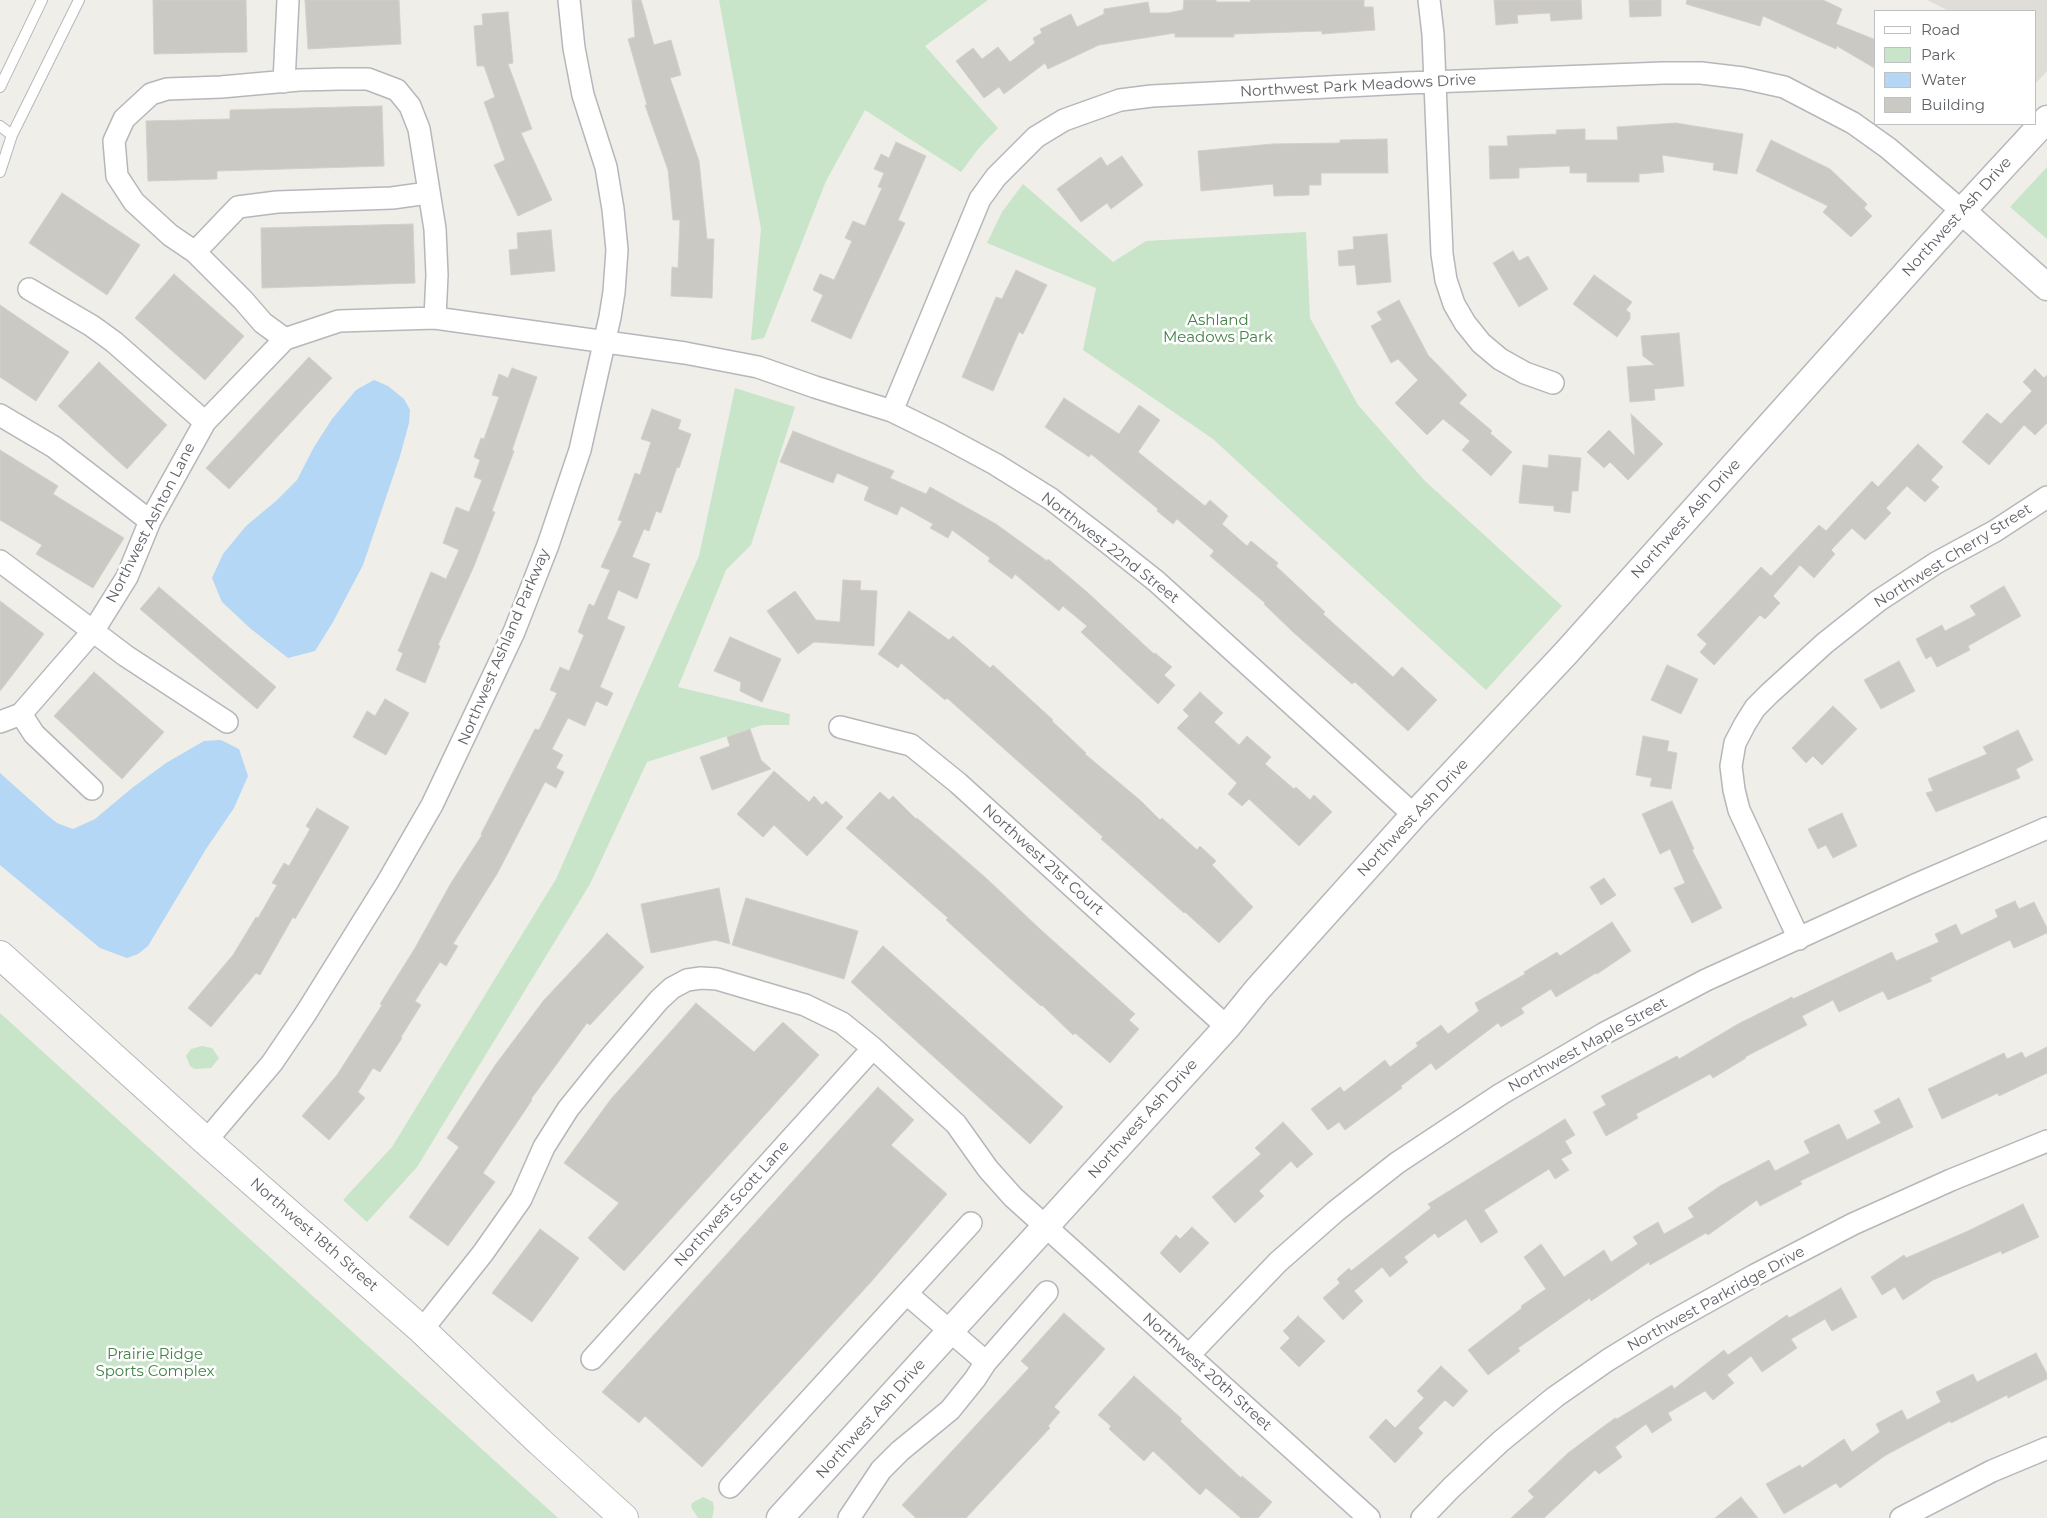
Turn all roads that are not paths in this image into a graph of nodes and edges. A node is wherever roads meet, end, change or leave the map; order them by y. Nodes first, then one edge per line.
1 (42, 0) edge
2 (79, 0) edge
3 (288, 0) edge
4 (569, 0) edge
5 (1429, 0) edge
6 (1435, 81) junction
7 (284, 82) junction
8 (0, 87) edge
9 (2047, 119) edge
10 (0, 126) edge
11 (12, 135) junction
12 (0, 172) edge
13 (428, 193) junction
14 (1962, 211) junction
15 (195, 252) junction
16 (2047, 287) edge
17 (29, 289) dead end
18 (435, 318) junction
19 (285, 339) junction
20 (605, 341) junction
21 (1552, 383) dead end
22 (892, 411) junction
23 (0, 415) edge
24 (205, 422) junction
25 (2047, 497) edge
26 (150, 521) junction
27 (0, 561) edge
28 (94, 630) junction
29 (21, 714) junction
30 (0, 722) edge
31 (227, 722) dead end
32 (840, 727) dead end
33 (92, 789) dead end
34 (1414, 815) junction
35 (2047, 828) edge
36 (1799, 939) junction
37 (0, 955) edge
38 (1227, 1027) junction
39 (873, 1048) junction
40 (206, 1141) junction
41 (2047, 1141) edge
42 (971, 1223) dead end
43 (1045, 1226) junction
44 (1047, 1292) dead end
45 (907, 1294) junction
46 (422, 1330) junction
47 (950, 1332) junction
48 (1189, 1355) junction
49 (592, 1359) dead end
50 (986, 1362) junction
51 (2047, 1448) edge
52 (730, 1487) dead end
53 (624, 1518) edge
54 (780, 1518) edge
55 (849, 1518) edge
56 (1369, 1518) edge
57 (1422, 1518) edge
58 (1901, 1518) edge

1 - 8 lane
2 - 11 lane
3 - 7 street
4 - 20 street, Northwest Ashland Parkway
5 - 6 street
6 - 14 street, Northwest Park Meadows Drive
6 - 21 street
6 - 22 street, Northwest Park Meadows Drive
7 - 13 street
7 - 15 street
9 - 14 street, Northwest Ash Drive
10 - 11 lane
11 - 12 lane
13 - 15 street
13 - 18 street
14 - 16 street
14 - 34 street, Northwest Ash Drive
15 - 19 street
17 - 24 street
18 - 19 street, Northwest Ashton Lane
18 - 20 street, Northwest Ashton Lane
19 - 24 street, Northwest Ashton Lane
20 - 22 street, Northwest 22nd Street
20 - 40 street, Northwest Ashland Parkway
22 - 34 street, Northwest 22nd Street
23 - 26 street
24 - 26 street, Northwest Ashton Lane
25 - 36 street, Northwest Cherry Street
26 - 28 street, Northwest Ashton Lane
27 - 28 street
28 - 29 street, Northwest Ashton Lane
28 - 31 street
29 - 30 street, Northwest Ashton Lane
29 - 33 street
32 - 38 street, Northwest 21st Court
34 - 38 street, Northwest Ash Drive
35 - 36 street, Northwest Maple Street
36 - 48 street, Northwest Maple Street
37 - 40 main road, Northwest 18th Street
38 - 43 street, Northwest Ash Drive
39 - 43 street, Northwest 20th Street
39 - 46 street, Northwest 20th Street
39 - 49 street, Northwest Scott Lane
40 - 46 main road, Northwest 18th Street
41 - 57 street, Northwest Parkridge Drive
42 - 45 street
43 - 47 street, Northwest Ash Drive
43 - 48 street, Northwest 20th Street
44 - 50 street
45 - 47 street
45 - 52 street
46 - 53 main road, Northwest 18th Street
47 - 50 street
47 - 54 street, Northwest Ash Drive
48 - 56 street, Northwest 20th Street
50 - 55 street
51 - 58 street

